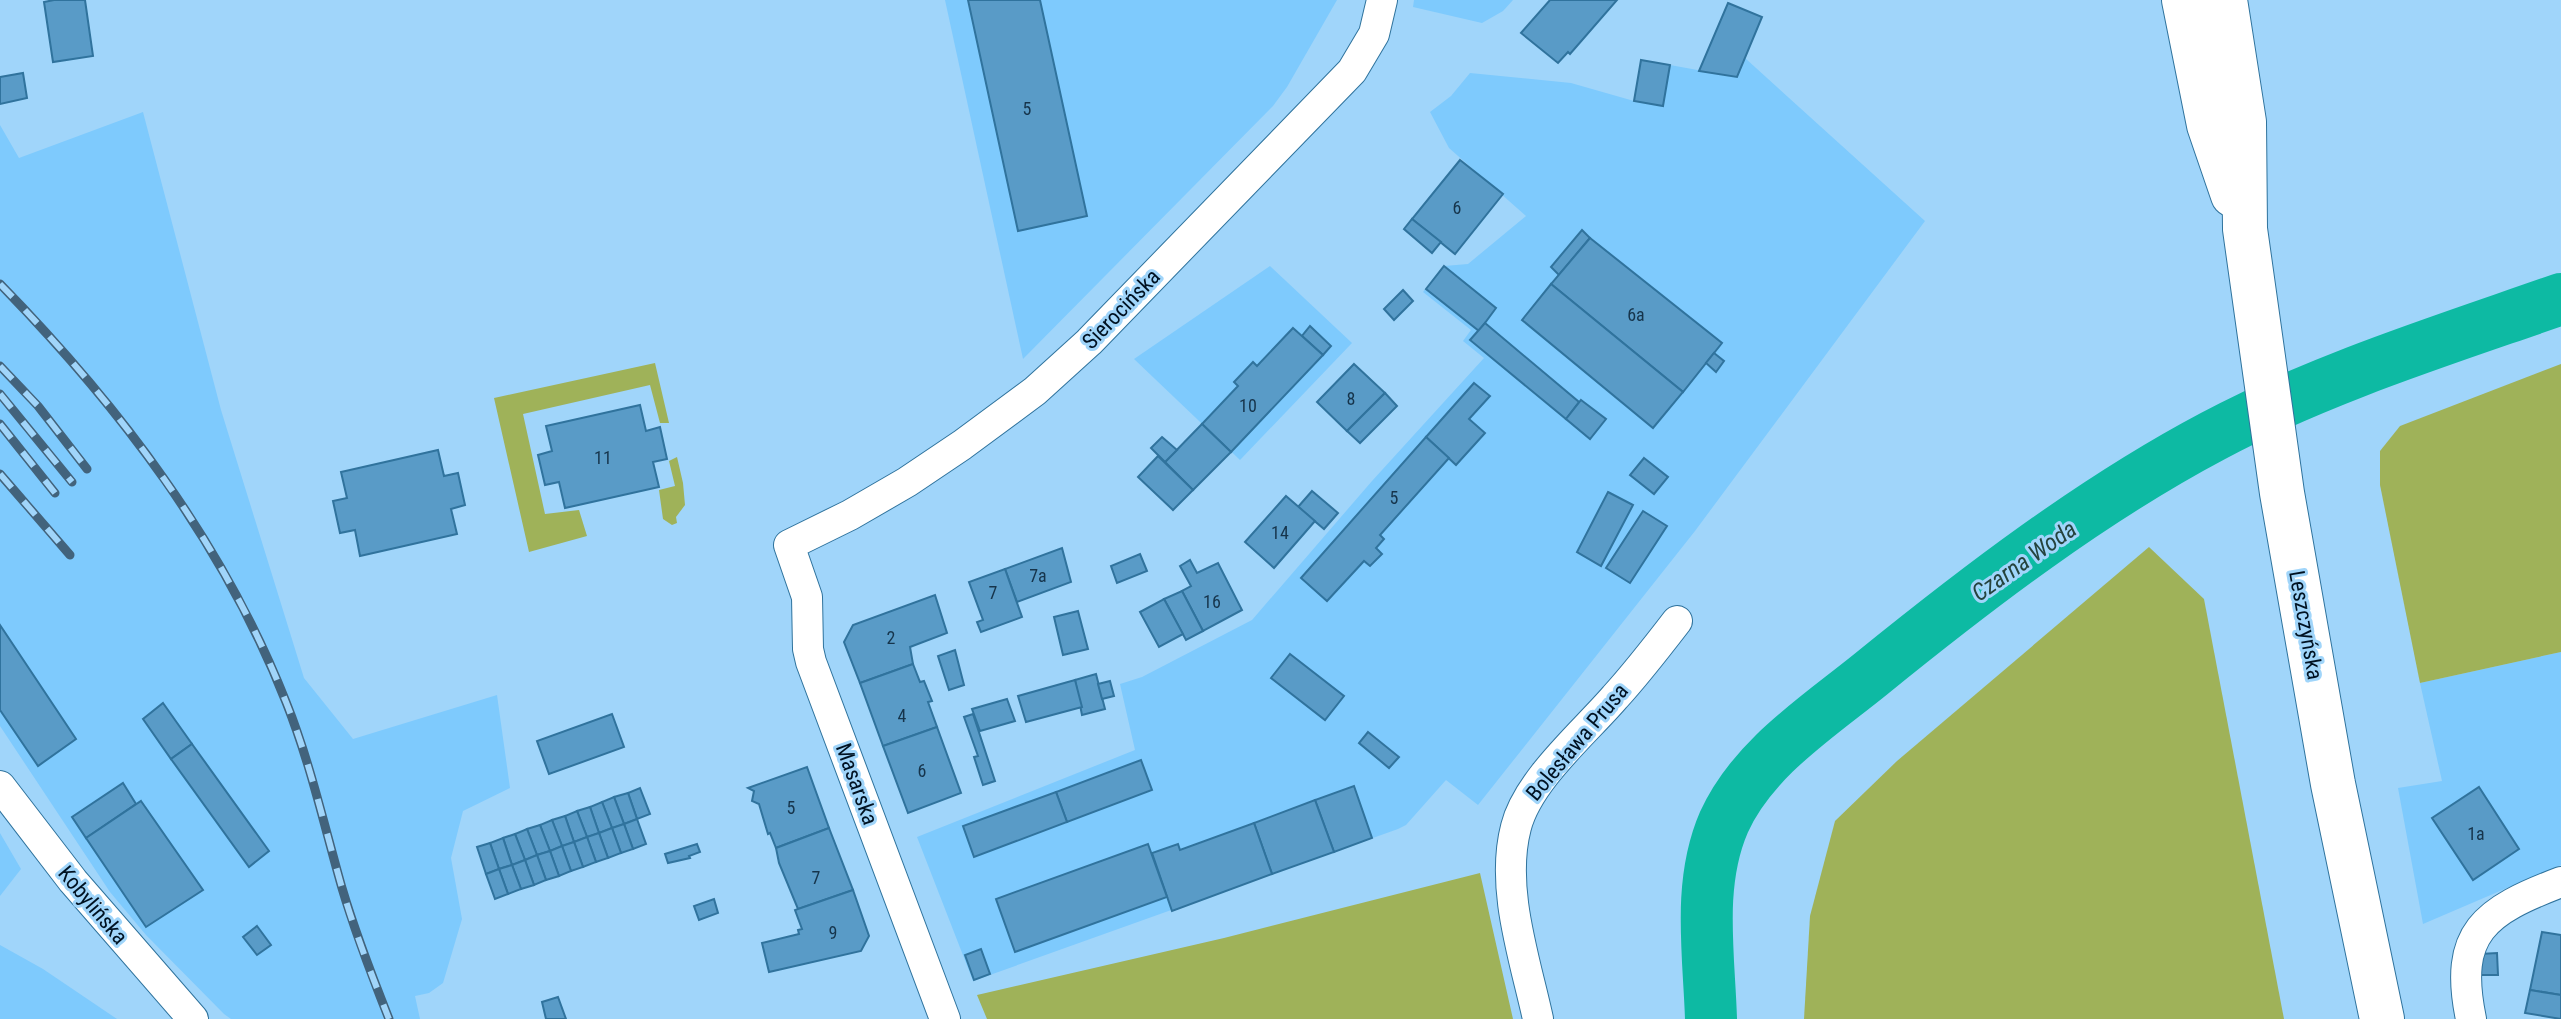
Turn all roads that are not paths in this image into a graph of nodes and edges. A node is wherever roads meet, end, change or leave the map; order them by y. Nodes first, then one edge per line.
1 (1382, 0) edge
2 (2184, 0) edge
3 (2225, 0) edge
4 (2245, 229) junction
5 (789, 545) joint
6 (1677, 621) dead end
7 (0, 786) edge
8 (2561, 882) edge
9 (193, 1019) edge
10 (945, 1019) edge
11 (1538, 1019) edge
12 (2382, 1019) edge
13 (2471, 1019) edge

1 - 5 street, Sierocińska
2 - 4 main road, Leszczyńska
3 - 4 main road, Leszczyńska
4 - 12 main road, Leszczyńska
5 - 10 street, Masarska
6 - 11 street, Bolesława Prusa
7 - 9 street, Kobylińska
8 - 13 street

